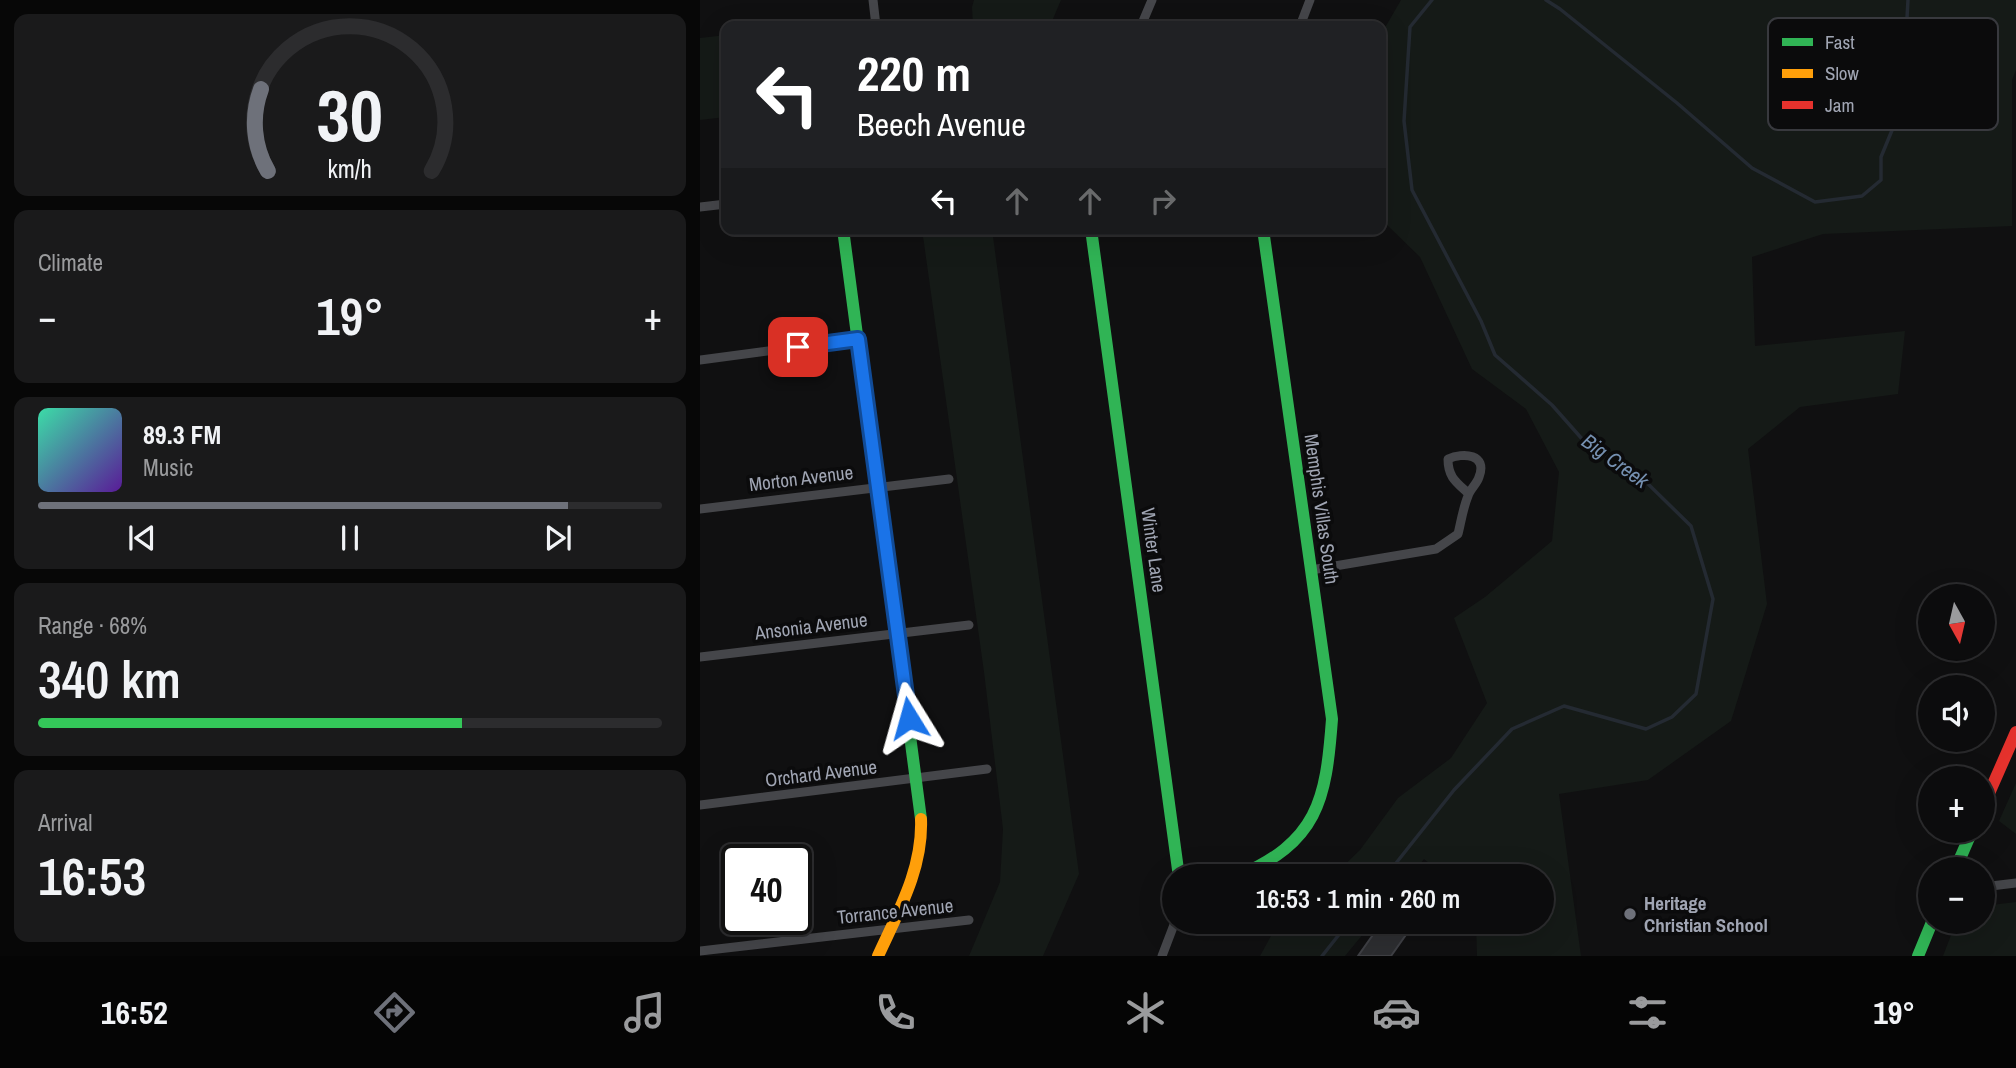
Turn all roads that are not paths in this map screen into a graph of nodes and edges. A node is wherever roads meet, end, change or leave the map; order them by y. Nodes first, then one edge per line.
1 (873, 0) edge
2 (1152, 0) edge
3 (1310, 0) edge
4 (875, 21) edge
5 (1143, 21) edge
6 (1302, 21) edge
7 (721, 205) edge
8 (700, 207) edge
9 (844, 235) edge
10 (1092, 235) edge
11 (1264, 235) edge
12 (858, 339) junction
13 (700, 360) edge
14 (949, 479) dead end
15 (878, 486) junction
16 (1468, 493) junction
17 (700, 509) edge
18 (1311, 570) junction
19 (969, 625) dead end
20 (897, 633) junction
21 (700, 657) edge
22 (2016, 732) edge
23 (987, 769) dead end
24 (917, 779) junction
25 (1995, 780) edge
26 (700, 805) edge
27 (1176, 864) edge
28 (1266, 864) edge
29 (2016, 883) edge
30 (1995, 886) edge
31 (969, 920) dead end
32 (890, 928) junction
33 (1170, 934) edge
34 (1927, 934) edge
35 (700, 951) edge
36 (878, 956) edge
37 (1162, 956) edge
38 (1918, 956) edge

1 - 4 street
2 - 5 street
3 - 6 street
7 - 8 street
9 - 12 street
10 - 27 street, Winter Lane
11 - 18 street, Memphis Villas South
12 - 13 street
12 - 15 street
14 - 15 street, Morton Avenue
15 - 17 street, Morton Avenue
15 - 20 street
16 - 16 street
16 - 18 street
18 - 28 street, Memphis Villas South
19 - 20 street, Ansonia Avenue
20 - 21 street, Ansonia Avenue
20 - 24 street
22 - 25 street
23 - 24 street, Orchard Avenue
24 - 26 street, Orchard Avenue
24 - 32 street
29 - 30 street
31 - 32 street, Torrance Avenue
32 - 35 street, Torrance Avenue
32 - 36 street
33 - 37 street
34 - 38 street

